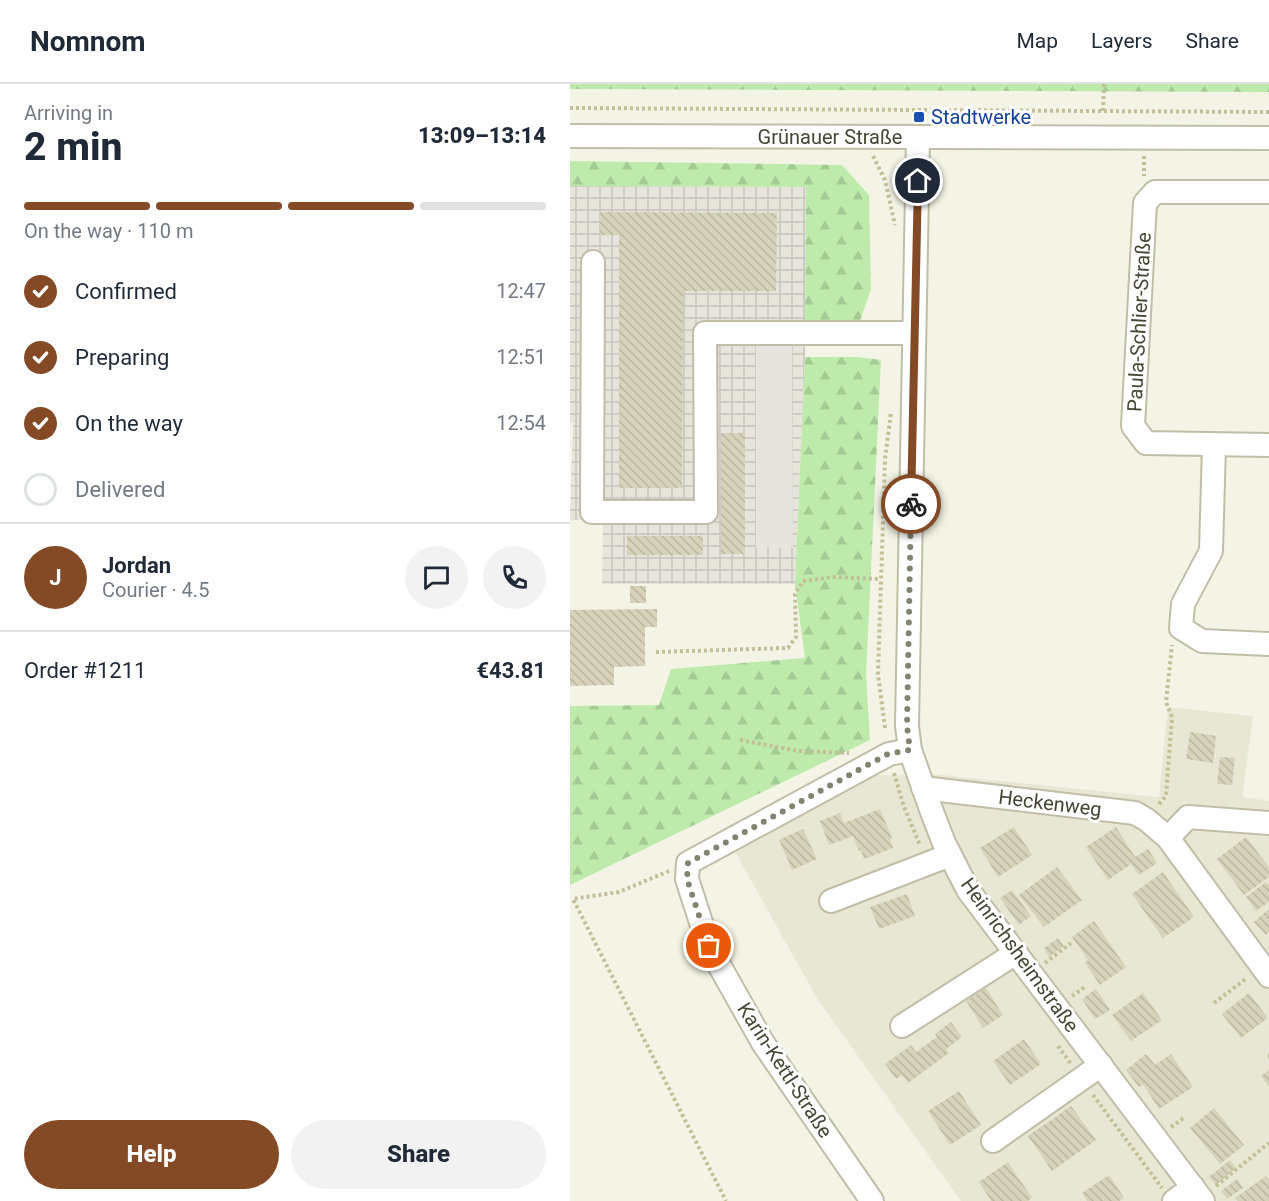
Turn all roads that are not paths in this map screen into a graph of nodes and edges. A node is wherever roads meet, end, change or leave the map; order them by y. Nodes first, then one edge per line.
1 (570, 136) edge
2 (918, 138) junction
3 (1269, 138) edge
4 (1269, 192) edge
5 (593, 262) dead end
6 (914, 333) junction
7 (1214, 445) junction
8 (1269, 445) edge
9 (1269, 644) edge
10 (899, 752) junction
11 (923, 788) junction
12 (1269, 823) edge
13 (1168, 838) junction
14 (950, 855) junction
15 (831, 901) dead end
16 (1016, 953) junction
17 (1266, 972) edge
18 (902, 1026) dead end
19 (1101, 1065) junction
20 (993, 1141) dead end
21 (1199, 1195) edge
22 (1169, 1196) edge
23 (872, 1201) edge

1 - 2 street, Grünauer Straße
2 - 3 street, Grünauer Straße
2 - 6 street, Heinrichsheimstraße
4 - 7 street, Paula-Schlier-Straße
5 - 6 street
6 - 10 street, Heinrichsheimstraße
7 - 8 street, Paula-Schlier-Straße
7 - 9 street
10 - 11 street, Heinrichsheimstraße
10 - 23 street, Karin-Kettl-Straße
11 - 13 street, Heckenweg
11 - 14 street, Heinrichsheimstraße
12 - 13 street
13 - 17 street, Heckenweg
14 - 15 street
14 - 16 street, Heinrichsheimstraße
16 - 18 street
16 - 19 street, Heinrichsheimstraße
19 - 20 street
19 - 21 street, Heinrichsheimstraße
21 - 22 street

